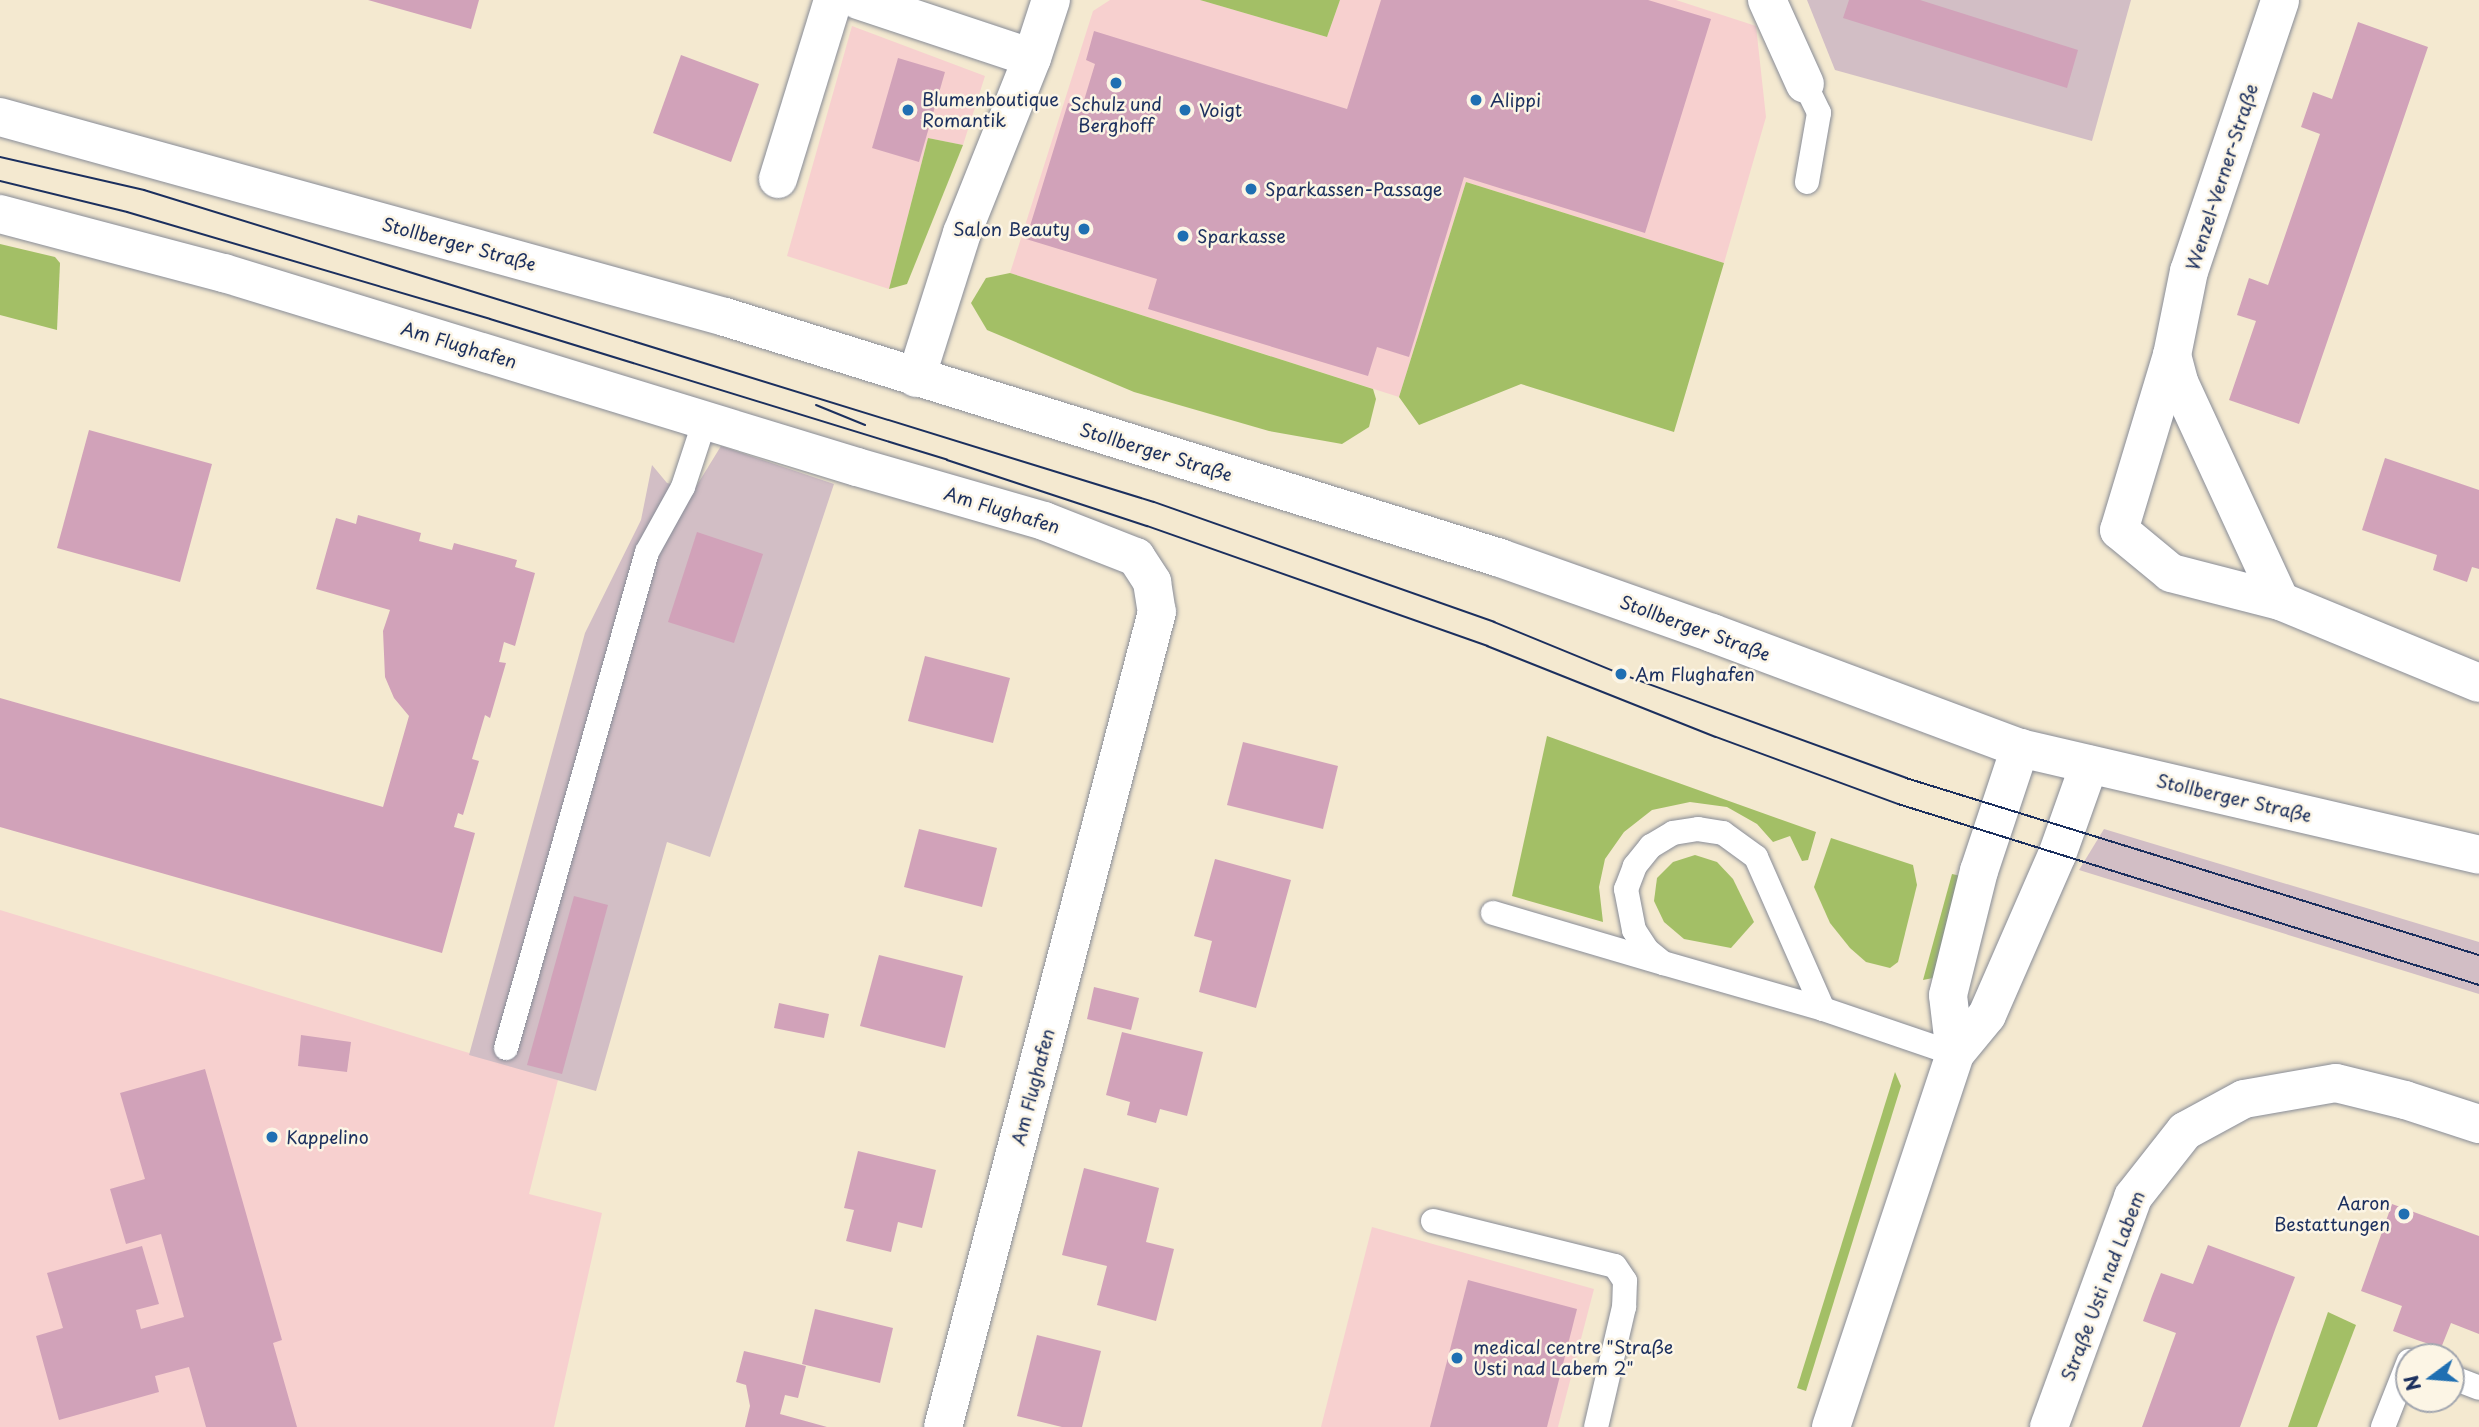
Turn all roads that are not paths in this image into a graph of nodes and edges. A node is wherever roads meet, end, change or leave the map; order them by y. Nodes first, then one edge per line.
1 (833, 0) edge
2 (858, 0) edge
3 (1051, 0) edge
4 (1767, 0) edge
5 (2280, 1) edge
6 (1032, 58) junction
7 (1805, 84) joint
8 (0, 117) edge
9 (778, 179) dead end
10 (1807, 182) dead end
11 (0, 214) edge
12 (2172, 355) junction
13 (916, 378) junction
14 (705, 421) junction
15 (2280, 601) junction
16 (2479, 683) edge
17 (2020, 748) junction
18 (2089, 765) junction
19 (2479, 855) edge
20 (1493, 913) dead end
21 (1663, 963) junction
22 (1823, 1009) junction
23 (506, 1048) dead end
24 (1955, 1054) junction
25 (2479, 1124) edge
26 (1433, 1221) dead end
27 (2395, 1398) edge
28 (943, 1427) edge
29 (1596, 1427) edge
30 (1831, 1427) edge
31 (2049, 1427) edge
32 (2384, 1427) edge

1 - 9 street
2 - 6 street
3 - 6 street
4 - 7 street
5 - 12 street, Wenzel-Verner-Straße
6 - 13 street
7 - 10 lane
8 - 13 street, Stollberger Straße
11 - 14 street, Am Flughafen
12 - 15 street, Wenzel-Verner-Straße
12 - 15 street, Wenzel-Verner-Straße
13 - 17 street, Stollberger Straße
14 - 23 lane
14 - 28 street, Am Flughafen
15 - 16 street, Wenzel-Verner-Straße
17 - 18 street, Stollberger Straße
17 - 24 street
18 - 19 street, Stollberger Straße
18 - 24 street
20 - 21 lane
21 - 22 lane
21 - 22 lane
22 - 24 lane
24 - 30 street
25 - 31 street, Straße Usti nad Labem
26 - 29 lane
27 - 32 lane

